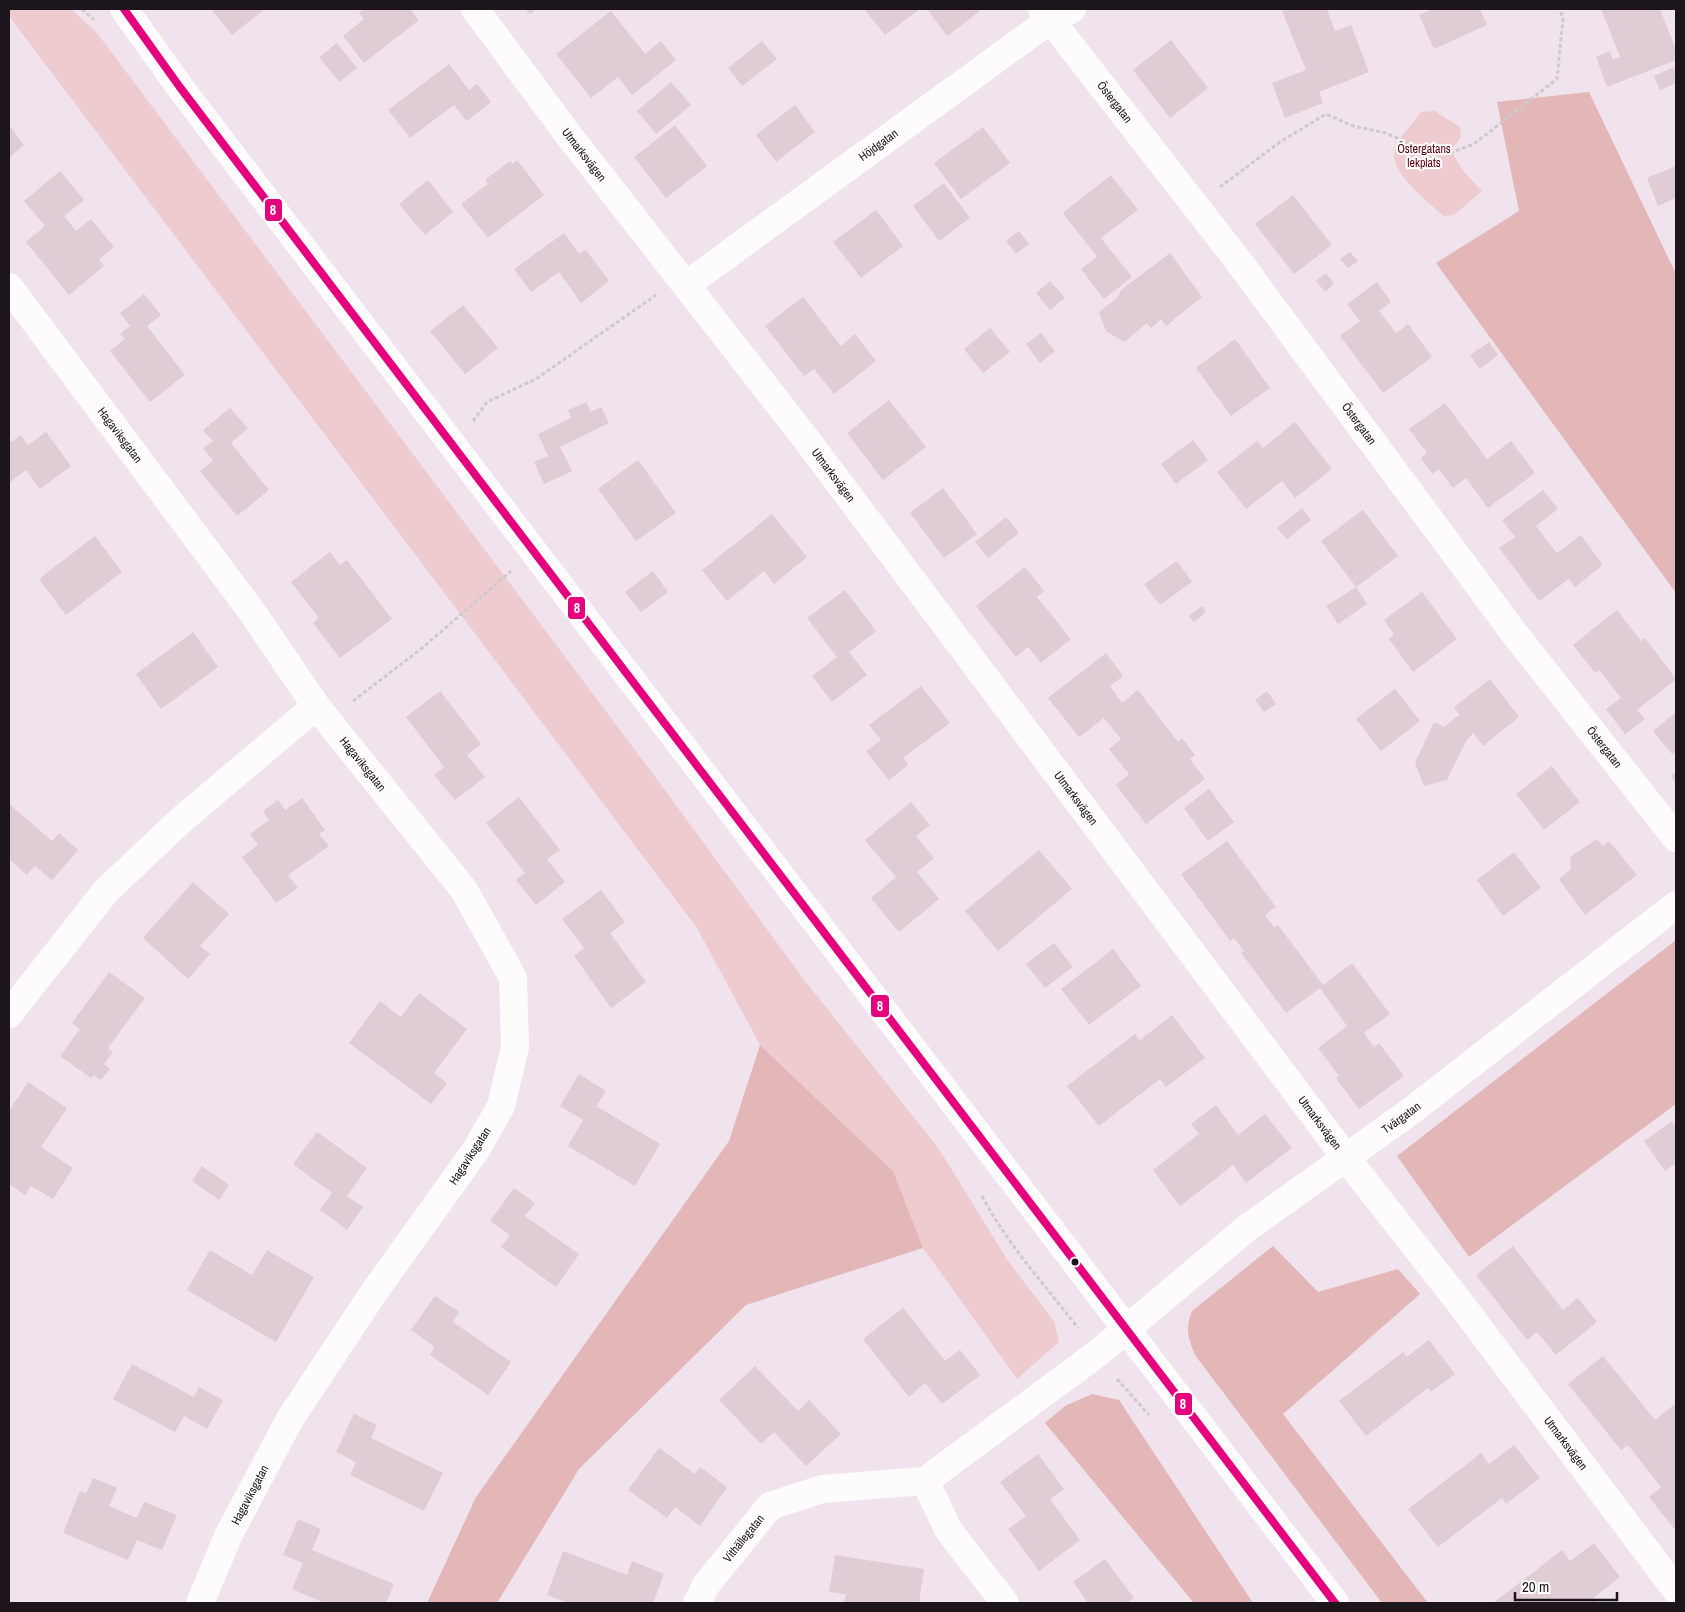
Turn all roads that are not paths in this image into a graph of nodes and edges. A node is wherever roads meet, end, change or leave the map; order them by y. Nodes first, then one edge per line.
1 (124, 9) edge
2 (475, 9) edge
3 (1055, 12) edge
4 (9, 287) edge
5 (675, 287) junction
6 (316, 706) junction
7 (1676, 838) edge
8 (1676, 905) edge
9 (9, 1014) edge
10 (1346, 1158) junction
11 (1125, 1330) junction
12 (925, 1481) junction
13 (1676, 1590) edge
14 (200, 1603) edge
15 (696, 1603) edge
16 (1005, 1603) edge
17 (1335, 1603) edge

1 - 11 street
2 - 5 street, Utmarksvägen
3 - 5 street, Höjdgatan
3 - 7 street, Östergatan
4 - 6 street, Hagaviksgatan
5 - 10 street, Utmarksvägen
6 - 9 street
6 - 14 street, Hagaviksgatan
8 - 10 street, Tvärgatan
10 - 11 street, Tvärgatan
10 - 13 street, Utmarksvägen
11 - 12 street
11 - 17 street
12 - 15 street, Vithällegatan
12 - 16 street

